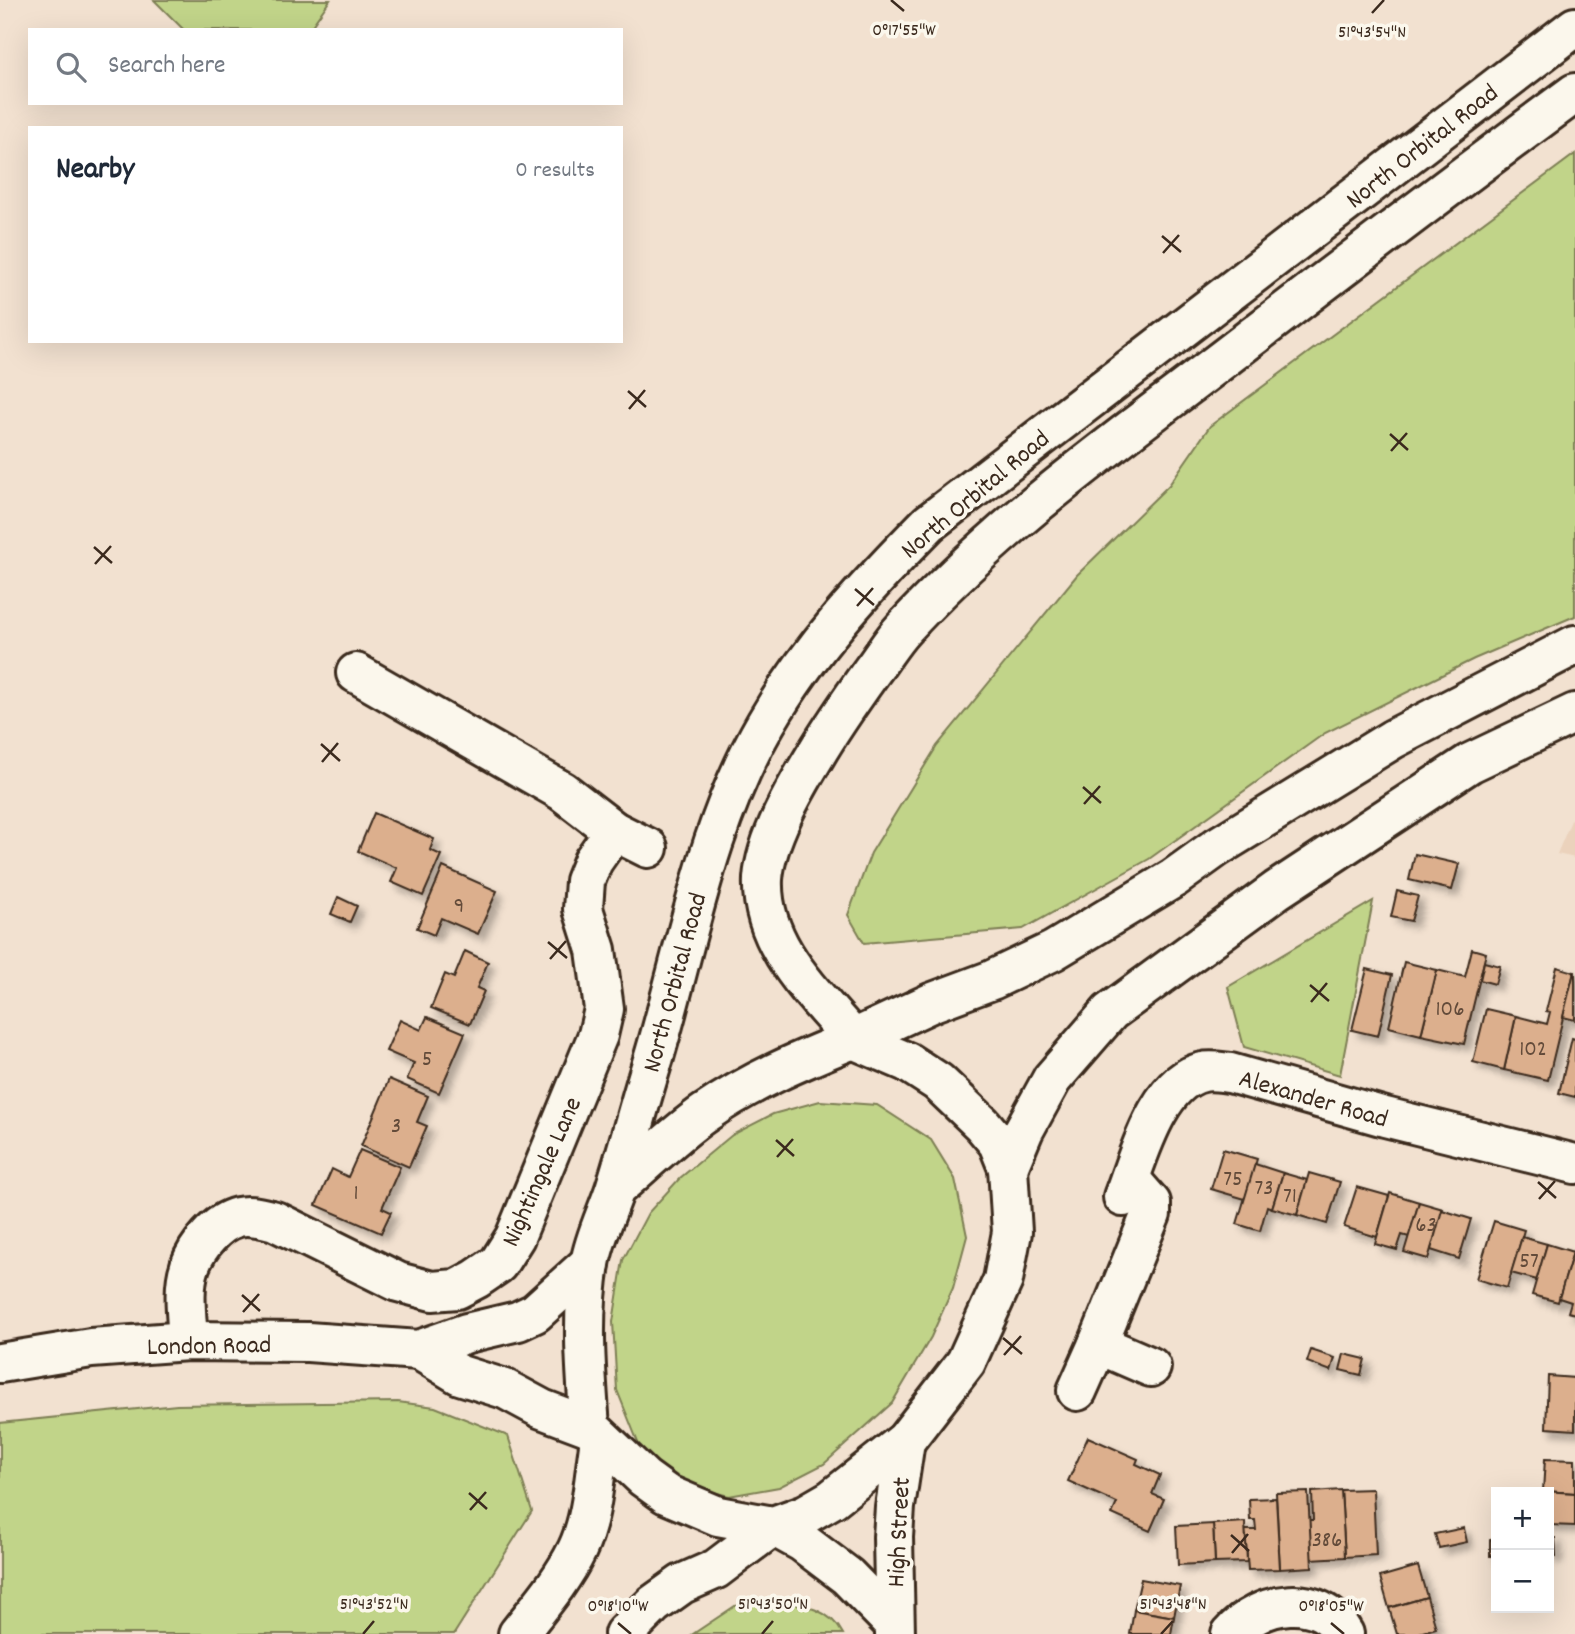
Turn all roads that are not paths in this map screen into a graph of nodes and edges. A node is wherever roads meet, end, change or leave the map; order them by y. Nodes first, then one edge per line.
1 (1575, 27) edge
2 (1575, 93) edge
3 (1575, 645) edge
4 (356, 673) dead end
5 (1575, 712) edge
6 (614, 831) junction
7 (648, 848) dead end
8 (853, 1039) junction
9 (1575, 1164) edge
10 (1008, 1168) junction
11 (615, 1189) junction
12 (590, 1263) junction
13 (188, 1341) junction
14 (1098, 1344) junction
15 (419, 1350) junction
16 (0, 1363) edge
17 (1151, 1367) dead end
18 (1077, 1391) dead end
19 (595, 1433) junction
20 (905, 1441) junction
21 (773, 1526) junction
22 (894, 1628) edge
23 (518, 1634) edge
24 (624, 1634) edge
25 (1231, 1634) edge
26 (1344, 1634) edge

1 - 11 main road, North Orbital Road
2 - 8 main road, North Orbital Road
3 - 8 main road
4 - 6 main road
5 - 10 main road
6 - 7 main road
6 - 13 main road, Nightingale Lane
8 - 10 main road
8 - 11 main road
9 - 14 main road, Alexander Road
10 - 20 main road
11 - 12 main road, North Orbital Road
12 - 15 main road, London Road
12 - 19 main road
13 - 15 main road, London Road
13 - 16 main road, London Road
14 - 17 main road
14 - 18 main road
15 - 19 main road, London Road
19 - 21 main road
19 - 23 main road
20 - 21 main road
20 - 22 main road, High Street
21 - 22 main road, High Street
21 - 24 main road
25 - 26 main road

